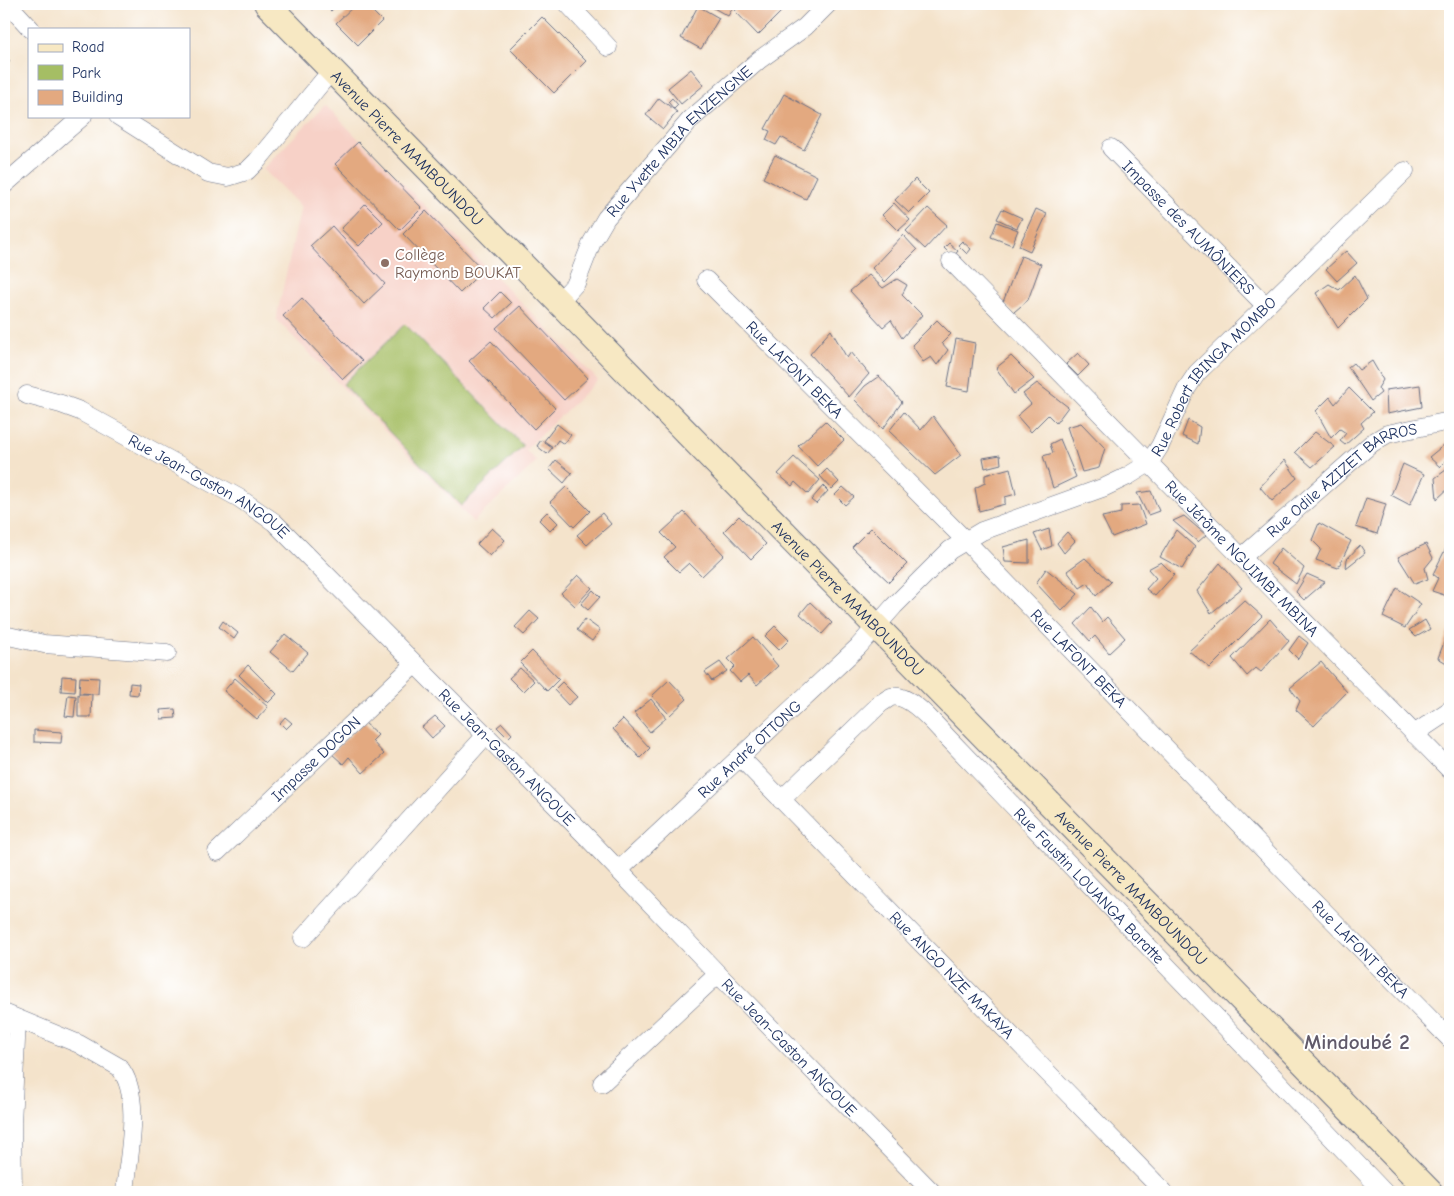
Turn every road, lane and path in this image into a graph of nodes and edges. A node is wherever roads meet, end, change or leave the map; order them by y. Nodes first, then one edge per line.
1 (8, 4) edge
2 (267, 4) edge
3 (568, 4) edge
4 (828, 4) edge
5 (30, 28) edge
6 (608, 47) dead end
7 (331, 71) junction
8 (81, 118) edge
9 (121, 118) edge
10 (1111, 148) dead end
11 (1405, 171) dead end
12 (4, 185) edge
13 (951, 261) dead end
14 (706, 280) dead end
15 (558, 303) junction
16 (1266, 306) junction
17 (27, 395) dead end
18 (1450, 420) edge
19 (1149, 463) junction
20 (966, 541) junction
21 (1242, 557) junction
22 (877, 627) junction
23 (4, 635) edge
24 (167, 653) dead end
25 (415, 664) junction
26 (1450, 710) edge
27 (1414, 734) junction
28 (486, 736) junction
29 (740, 757) junction
30 (1450, 770) edge
31 (781, 800) junction
32 (217, 852) dead end
33 (619, 870) junction
34 (303, 938) dead end
35 (718, 974) junction
36 (10, 1016) edge
37 (1450, 1039) edge
38 (602, 1083) dead end
39 (13, 1192) edge
40 (124, 1192) edge
41 (932, 1192) edge
42 (1164, 1192) edge
43 (1384, 1192) edge
44 (1430, 1192) edge

1 - 5 street
2 - 7 street, Avenue Pierre MAMBOUNDOU
3 - 6 street
4 - 15 street, Rue Yvette MBIA ENZENGNE
7 - 9 street
7 - 15 street, Avenue Pierre MAMBOUNDOU
8 - 12 street
10 - 16 street, Impasse des AUMÔNIERS
11 - 16 street, Rue Robert IBINGA MOMBO
13 - 19 street, Rue Jérôme NGUIMBI MBINA
14 - 20 street, Rue LAFONT BEKA
15 - 22 street, Avenue Pierre MAMBOUNDOU
16 - 19 street, Rue Robert IBINGA MOMBO
17 - 25 street, Rue Jean-Gaston ANGOUE
18 - 21 street, Rue Odile AZIZET BARROS
19 - 20 street, Rue Robert IBINGA MOMBO
19 - 21 street, Rue Jérôme NGUIMBI MBINA
20 - 22 street, Rue Robert IBINGA MOMBO
20 - 37 street, Rue LAFONT BEKA
21 - 27 street, Rue Jérôme NGUIMBI MBINA
22 - 29 street, Rue André OTTONG
22 - 44 street, Avenue Pierre MAMBOUNDOU
23 - 24 street
25 - 28 street, Rue Jean-Gaston ANGOUE
25 - 32 street, Impasse DOGON
26 - 27 street
27 - 30 street, Rue Jérôme NGUIMBI MBINA
28 - 33 street, Rue Jean-Gaston ANGOUE
28 - 34 street
29 - 31 street, Rue ANGO NZE MAKAYA
29 - 33 street, Rue André OTTONG
31 - 42 street, Rue ANGO NZE MAKAYA
31 - 43 street, Rue Faustin LOUANGA Baratte
33 - 35 street, Rue Jean-Gaston ANGOUE
35 - 38 street
35 - 41 street, Rue Jean-Gaston ANGOUE
36 - 39 street
36 - 40 street

